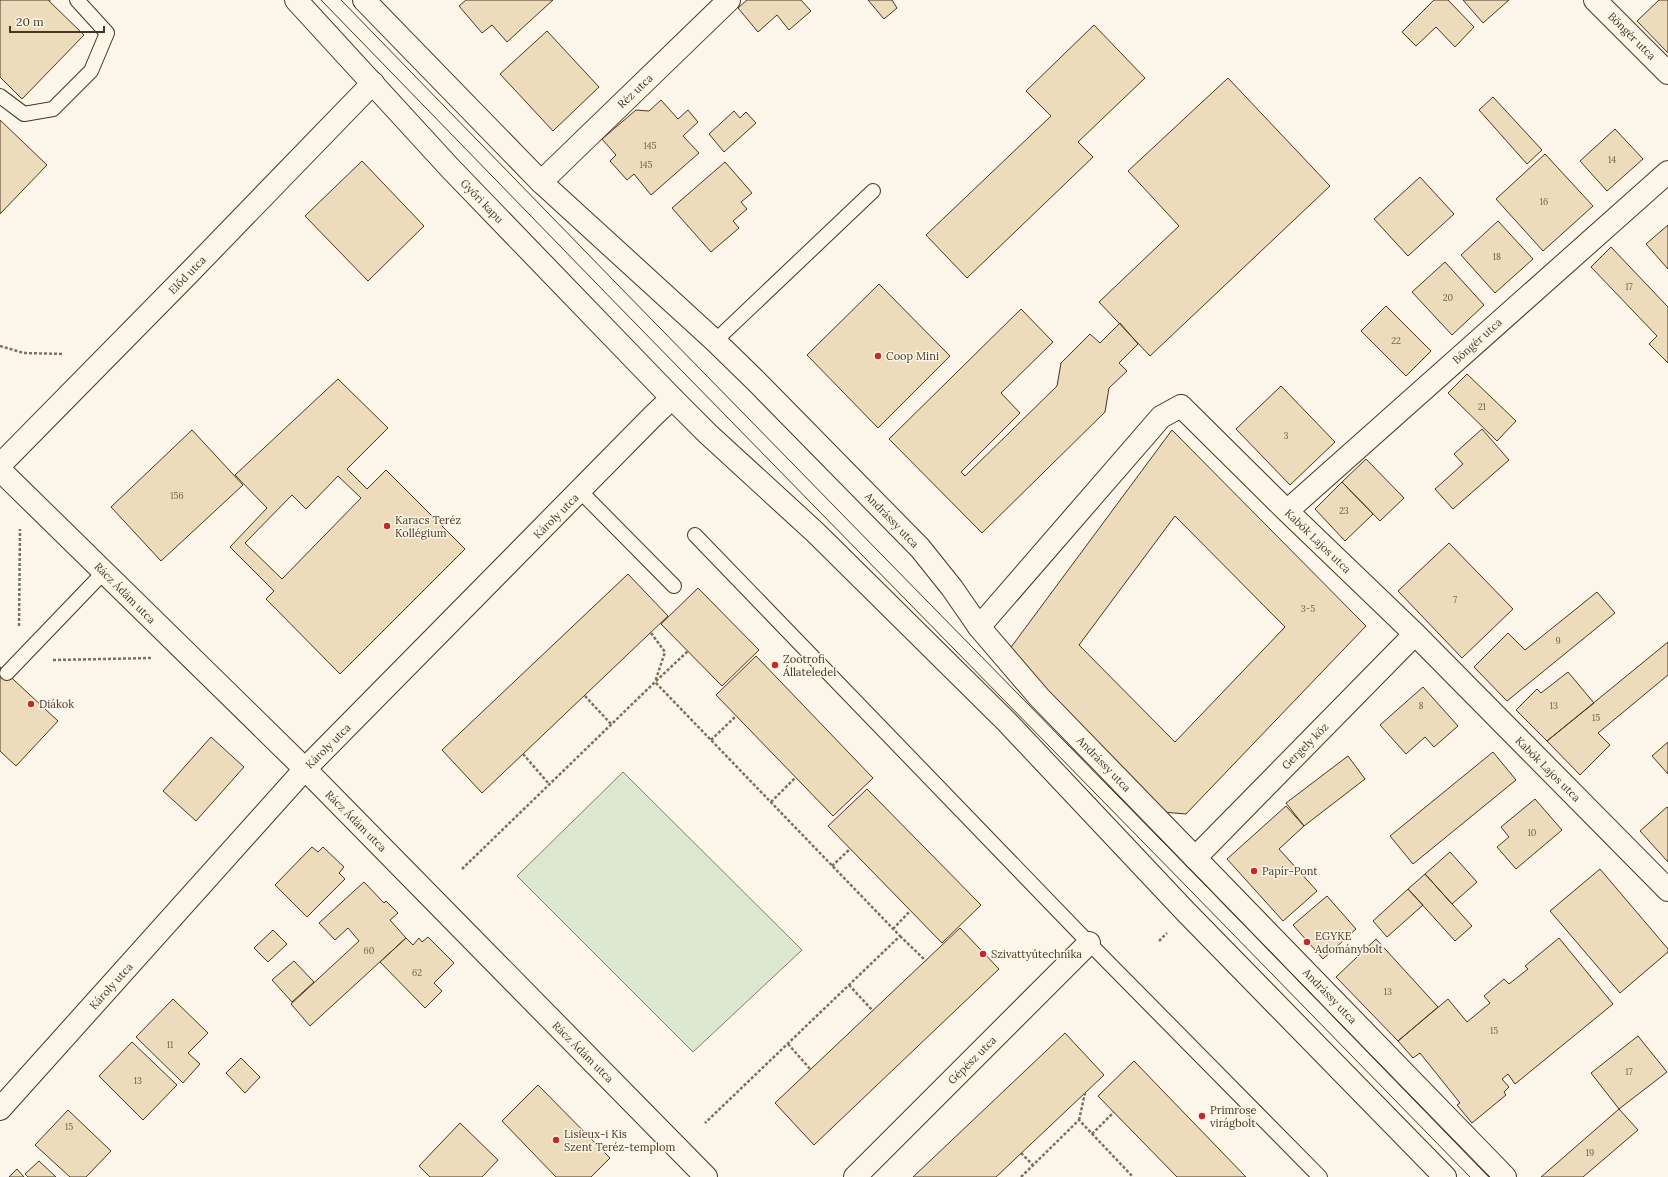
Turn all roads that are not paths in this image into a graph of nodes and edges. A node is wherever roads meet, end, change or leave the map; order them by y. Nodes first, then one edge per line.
1 (77, 0) edge
2 (296, 0) edge
3 (364, 0) edge
4 (729, 0) edge
5 (1595, 0) edge
6 (1668, 73) edge
7 (373, 83) junction
8 (0, 96) edge
9 (1668, 172) edge
10 (541, 182) junction
11 (873, 191) dead end
12 (715, 341) junction
13 (672, 398) junction
14 (0, 465) edge
15 (0, 470) edge
16 (580, 491) junction
17 (1287, 511) junction
18 (694, 534) dead end
19 (104, 572) junction
20 (674, 586) dead end
21 (979, 627) junction
22 (1415, 634) junction
23 (7, 673) dead end
24 (305, 769) junction
25 (1195, 858) junction
26 (1668, 890) edge
27 (1089, 943) junction
28 (0, 1109) edge
29 (706, 1177) edge
30 (855, 1177) edge
31 (1320, 1177) edge
32 (1445, 1177) edge
33 (1505, 1177) edge

1 - 8 lane
2 - 7 street, Győri kapu
3 - 10 street
4 - 10 street, Réz utca
5 - 6 street, Böngér utca
7 - 13 street, Győri kapu
7 - 14 street, Előd utca
9 - 17 street, Böngér utca
10 - 12 street
11 - 12 lane
12 - 21 street, Andrássy utca
13 - 16 street, Károly utca
13 - 32 street
15 - 19 street, Rácz Ádám utca
16 - 20 lane
16 - 24 street, Károly utca
17 - 21 street, Kabók Lajos utca
17 - 22 street, Kabók Lajos utca
18 - 27 lane
19 - 23 lane
19 - 24 street, Rácz Ádám utca
21 - 25 street, Andrássy utca
22 - 25 street, Gergely köz
22 - 26 street, Kabók Lajos utca
24 - 28 street, Károly utca
24 - 29 street, Rácz Ádám utca
25 - 33 street, Andrássy utca
27 - 30 street, Gépész utca
27 - 31 lane

